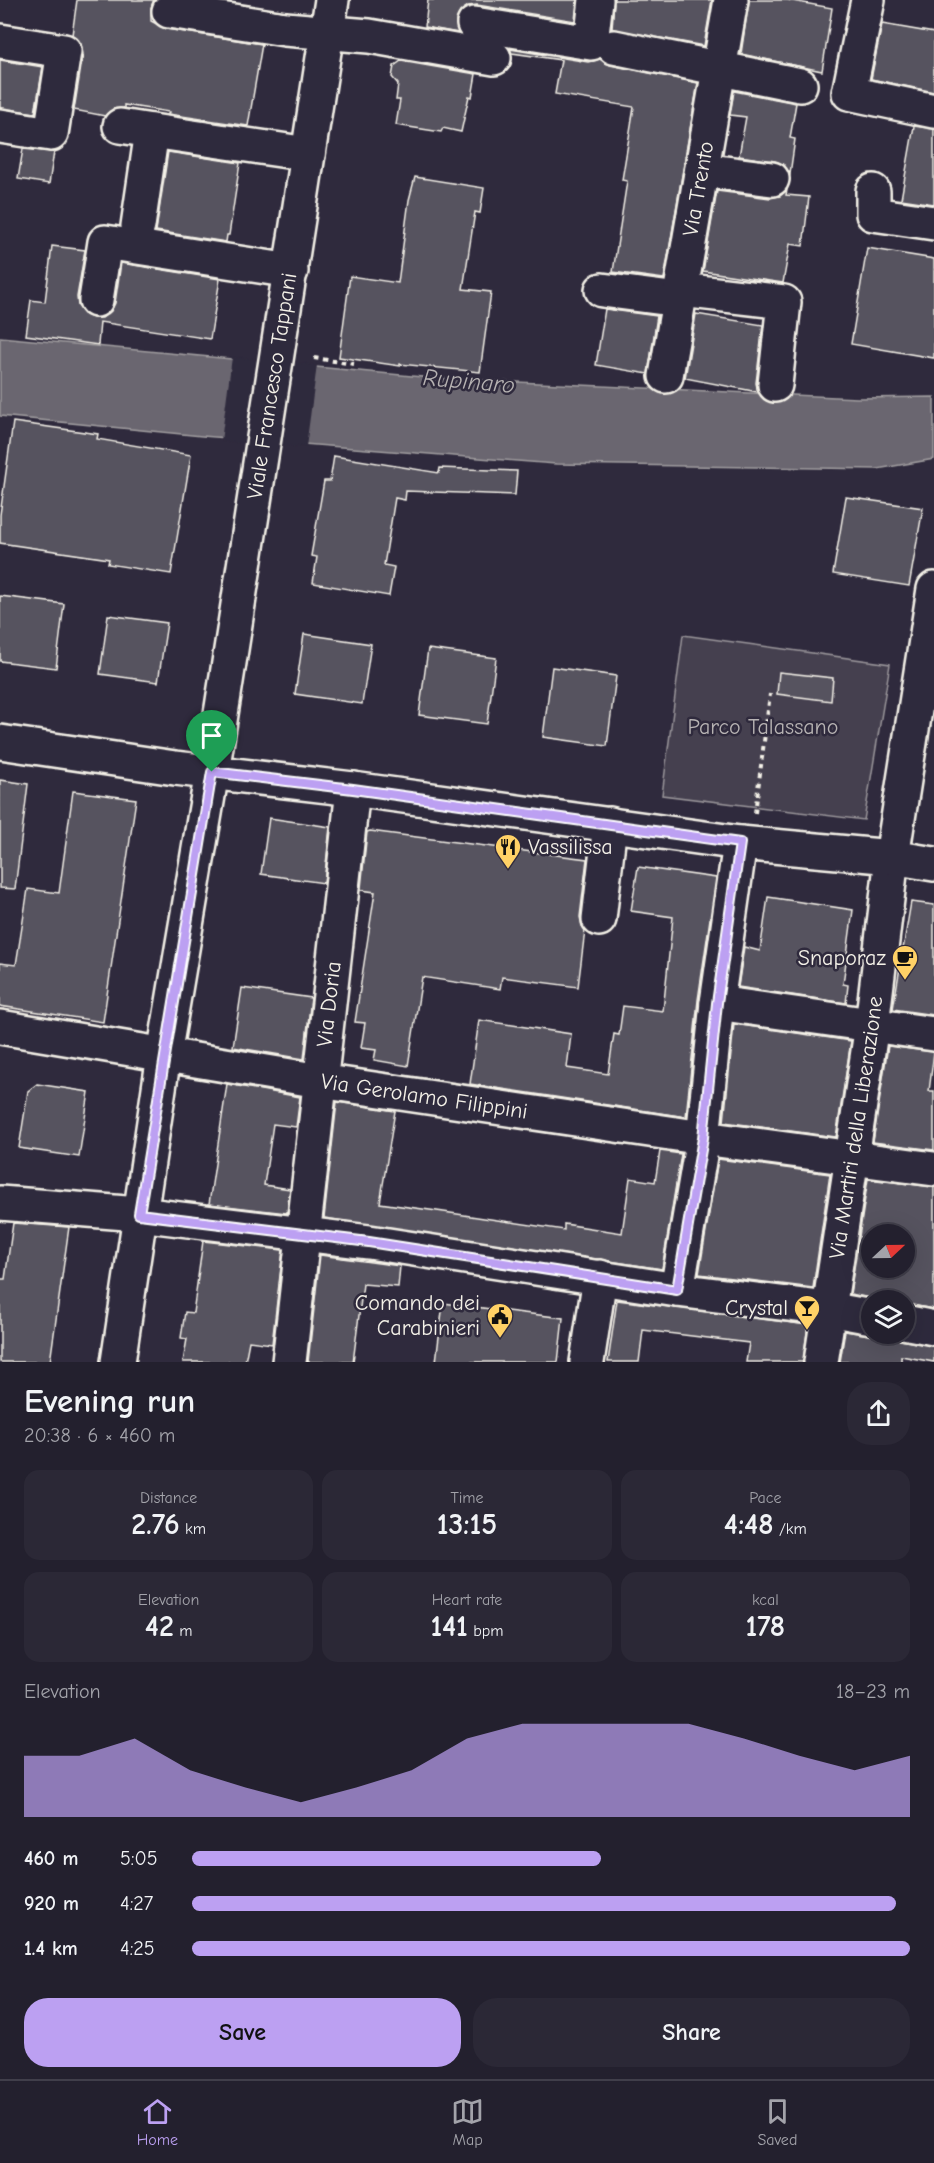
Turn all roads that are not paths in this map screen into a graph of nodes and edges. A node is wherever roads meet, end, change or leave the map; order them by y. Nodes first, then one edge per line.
1 (332, 0) edge
2 (596, 0) edge
3 (731, 0) edge
4 (868, 0) edge
5 (169, 11) dead end
6 (474, 24) dead end
7 (327, 32) junction
8 (0, 41) edge
9 (614, 47) dead end
10 (494, 58) dead end
11 (720, 68) junction
12 (800, 85) dead end
13 (934, 111) edge
14 (0, 126) edge
15 (309, 146) junction
16 (702, 170) junction
17 (772, 179) dead end
18 (873, 191) dead end
19 (934, 223) edge
20 (138, 226) dead end
21 (291, 271) junction
22 (754, 287) dead end
23 (681, 289) junction
24 (602, 290) dead end
25 (96, 300) dead end
26 (666, 376) dead end
27 (775, 385) dead end
28 (934, 590) edge
29 (0, 742) edge
30 (212, 772) junction
31 (353, 789) junction
32 (610, 824) junction
33 (746, 843) junction
34 (891, 856) junction
35 (934, 864) edge
36 (599, 919) dead end
37 (717, 1003) junction
38 (872, 1025) junction
39 (0, 1027) edge
40 (934, 1034) edge
41 (164, 1055) junction
42 (320, 1081) junction
43 (703, 1138) junction
44 (852, 1157) junction
45 (934, 1169) edge
46 (0, 1203) edge
47 (139, 1214) junction
48 (303, 1235) junction
49 (600, 1277) junction
50 (677, 1290) junction
51 (828, 1309) junction
52 (861, 1315) edge
53 (915, 1324) edge
54 (934, 1328) edge
55 (118, 1362) edge
56 (289, 1362) edge
57 (587, 1362) edge
58 (821, 1362) edge

1 - 7 street, Viale Francesco Tappani
2 - 6 street
3 - 11 street, Via Trento
4 - 13 street
5 - 7 street
7 - 10 street
7 - 15 street, Viale Francesco Tappani
8 - 14 street
9 - 11 street
11 - 12 street
11 - 16 street, Via Trento
15 - 20 street
15 - 21 street, Viale Francesco Tappani
16 - 17 street
16 - 23 street, Via Trento
18 - 19 street
21 - 25 street
21 - 30 street, Viale Francesco Tappani
22 - 23 street
23 - 24 street
23 - 26 street, Via Trento
23 - 27 street
28 - 34 street, Via Martiri della Liberazione
29 - 30 street
30 - 31 street
30 - 41 street, Viale Francesco Tappani
31 - 32 street
31 - 42 street, Via Doria
32 - 33 street
32 - 36 street
33 - 34 street
33 - 37 street
34 - 35 street
34 - 38 street, Via Martiri della Liberazione
37 - 38 street
37 - 43 street
38 - 40 street
38 - 44 street, Via Martiri della Liberazione
39 - 41 street, Via Gerolamo Filippini
41 - 42 street, Via Gerolamo Filippini
41 - 47 street, Viale Francesco Tappani
42 - 43 street, Via Gerolamo Filippini
42 - 48 street, Via Doria
43 - 44 street, Via Gerolamo Filippini
43 - 50 street
44 - 45 street, Via Gerolamo Filippini
44 - 51 street, Via Martiri della Liberazione
46 - 47 street
47 - 48 street
47 - 55 street, Viale Francesco Tappani
48 - 49 street
48 - 56 street, Via Doria
49 - 50 street
49 - 57 street
50 - 51 street
51 - 52 street
51 - 58 street, Via Martiri della Liberazione
53 - 54 street

